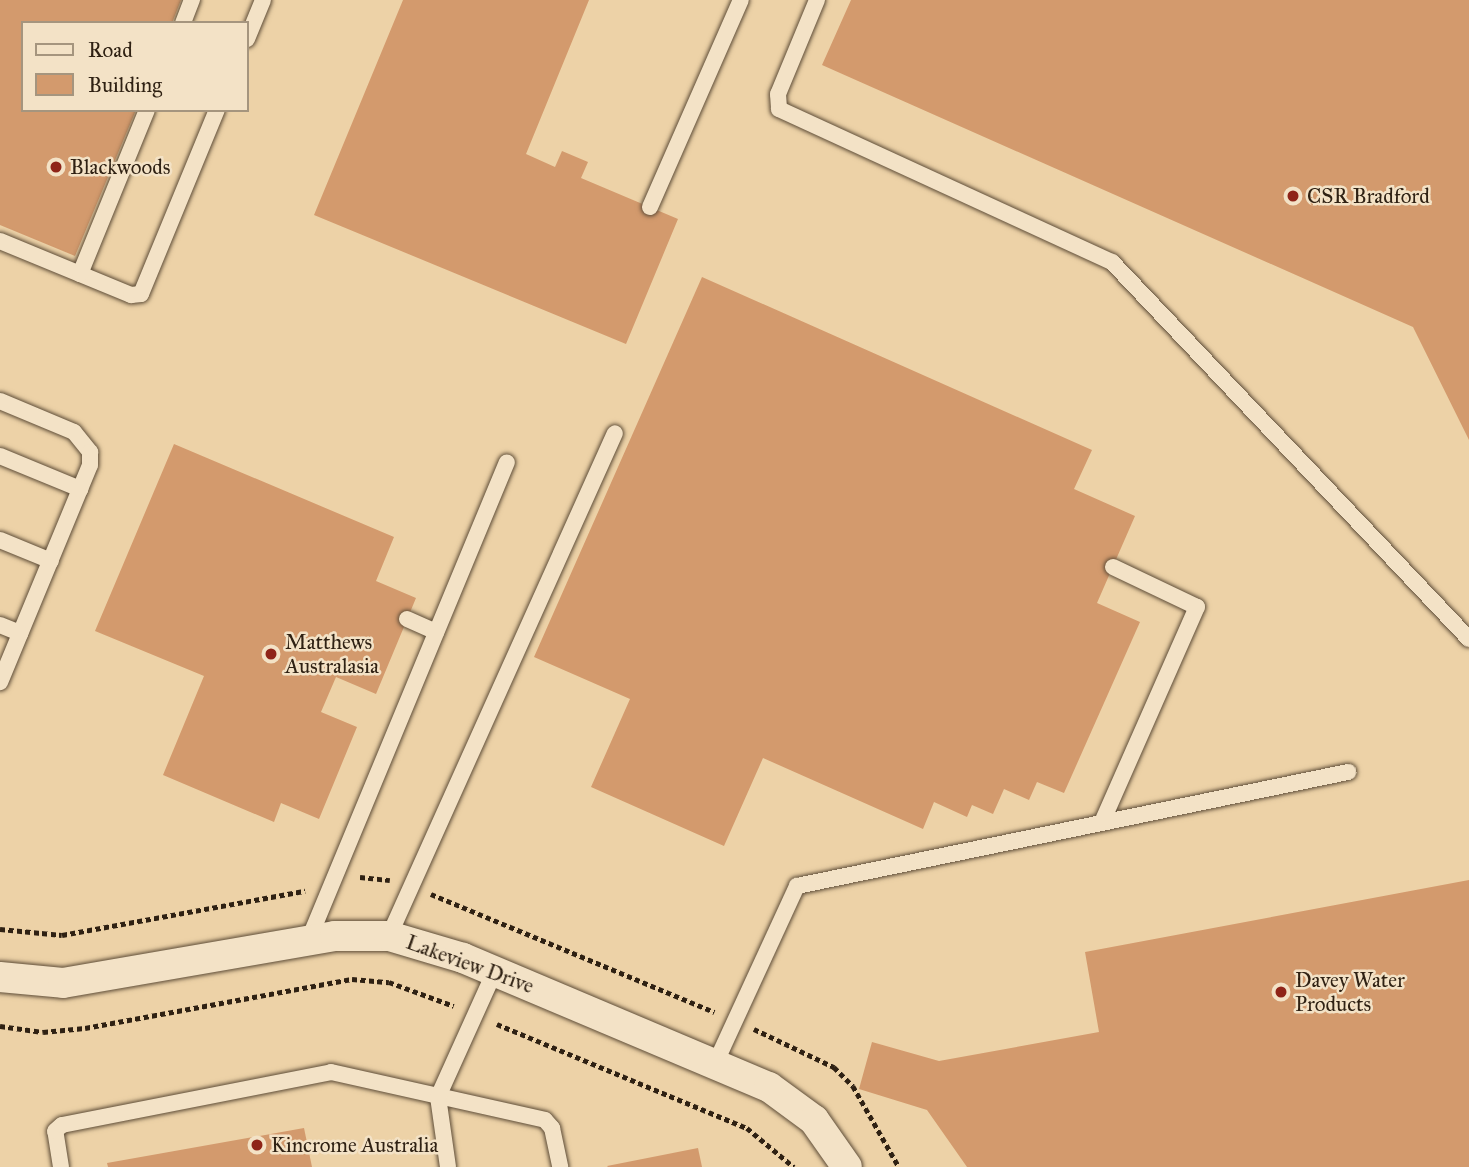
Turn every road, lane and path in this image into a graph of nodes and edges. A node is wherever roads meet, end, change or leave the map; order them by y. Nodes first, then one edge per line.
1 (192, 0) edge
2 (262, 0) edge
3 (741, 0) edge
4 (817, 0) edge
5 (184, 21) edge
6 (248, 35) edge
7 (146, 112) edge
8 (216, 112) edge
9 (650, 207) dead end
10 (0, 241) edge
11 (80, 274) junction
12 (0, 401) edge
13 (615, 433) dead end
14 (0, 456) edge
15 (507, 462) dead end
16 (80, 489) junction
17 (0, 540) edge
18 (51, 561) junction
19 (1112, 567) dead end
20 (407, 619) dead end
21 (0, 625) edge
22 (436, 632) junction
23 (20, 633) junction
24 (1469, 639) edge
25 (0, 682) edge
26 (1348, 772) dead end
27 (1103, 820) junction
28 (390, 936) junction
29 (309, 939) junction
30 (495, 971) junction
31 (0, 977) edge
32 (475, 1015) junction
33 (0, 1026) edge
34 (716, 1062) junction
35 (438, 1097) junction
36 (61, 1167) edge
37 (448, 1167) edge
38 (560, 1167) edge
39 (794, 1167) edge
40 (848, 1167) edge

1 - 5 lane
2 - 6 lane
3 - 9 lane
4 - 24 lane
7 - 11 lane
8 - 11 lane
10 - 11 lane
12 - 16 lane
13 - 28 lane
14 - 16 lane
15 - 22 lane
16 - 18 lane
17 - 18 lane
18 - 23 lane
19 - 27 lane
20 - 22 lane
21 - 23 lane
22 - 29 lane
23 - 25 lane
26 - 27 lane
27 - 34 lane
28 - 29 street, Lakeview Drive
28 - 30 street, Lakeview Drive
29 - 31 street, Lakeview Drive
30 - 32 lane
30 - 34 street, Lakeview Drive
32 - 33 path
32 - 35 lane
32 - 39 path
34 - 40 street, Lakeview Drive
35 - 36 lane
35 - 37 lane
35 - 38 lane

